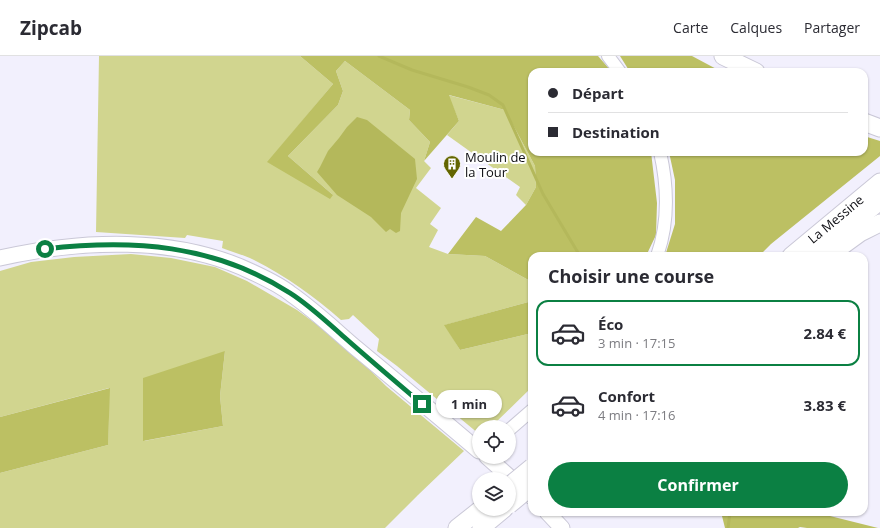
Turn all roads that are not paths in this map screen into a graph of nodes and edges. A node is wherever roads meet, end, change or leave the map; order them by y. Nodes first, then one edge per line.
1 (608, 56) edge
2 (722, 56) edge
3 (617, 68) edge
4 (748, 68) edge
5 (868, 118) edge
6 (880, 122) edge
7 (868, 124) edge
8 (880, 128) edge
9 (661, 156) edge
10 (880, 182) edge
11 (880, 201) edge
12 (880, 223) edge
13 (658, 252) edge
14 (796, 252) edge
15 (818, 252) edge
16 (834, 252) edge
17 (0, 258) edge
18 (528, 413) edge
19 (516, 424) edge
20 (472, 445) edge
21 (495, 464) edge
22 (528, 470) edge
23 (516, 480) edge
24 (528, 489) edge
25 (528, 493) edge
26 (516, 499) edge
27 (490, 516) edge
28 (551, 516) edge
29 (457, 528) edge
30 (562, 528) edge

1 - 3 street
2 - 4 highway
5 - 6 highway
7 - 8 highway
9 - 13 street
10 - 14 highway, La Messine
11 - 15 highway, La Messine
12 - 16 highway
17 - 20 main road
18 - 19 street
21 - 25 main road
22 - 23 highway, bridge
24 - 26 highway, bridge
27 - 29 highway
28 - 30 main road

